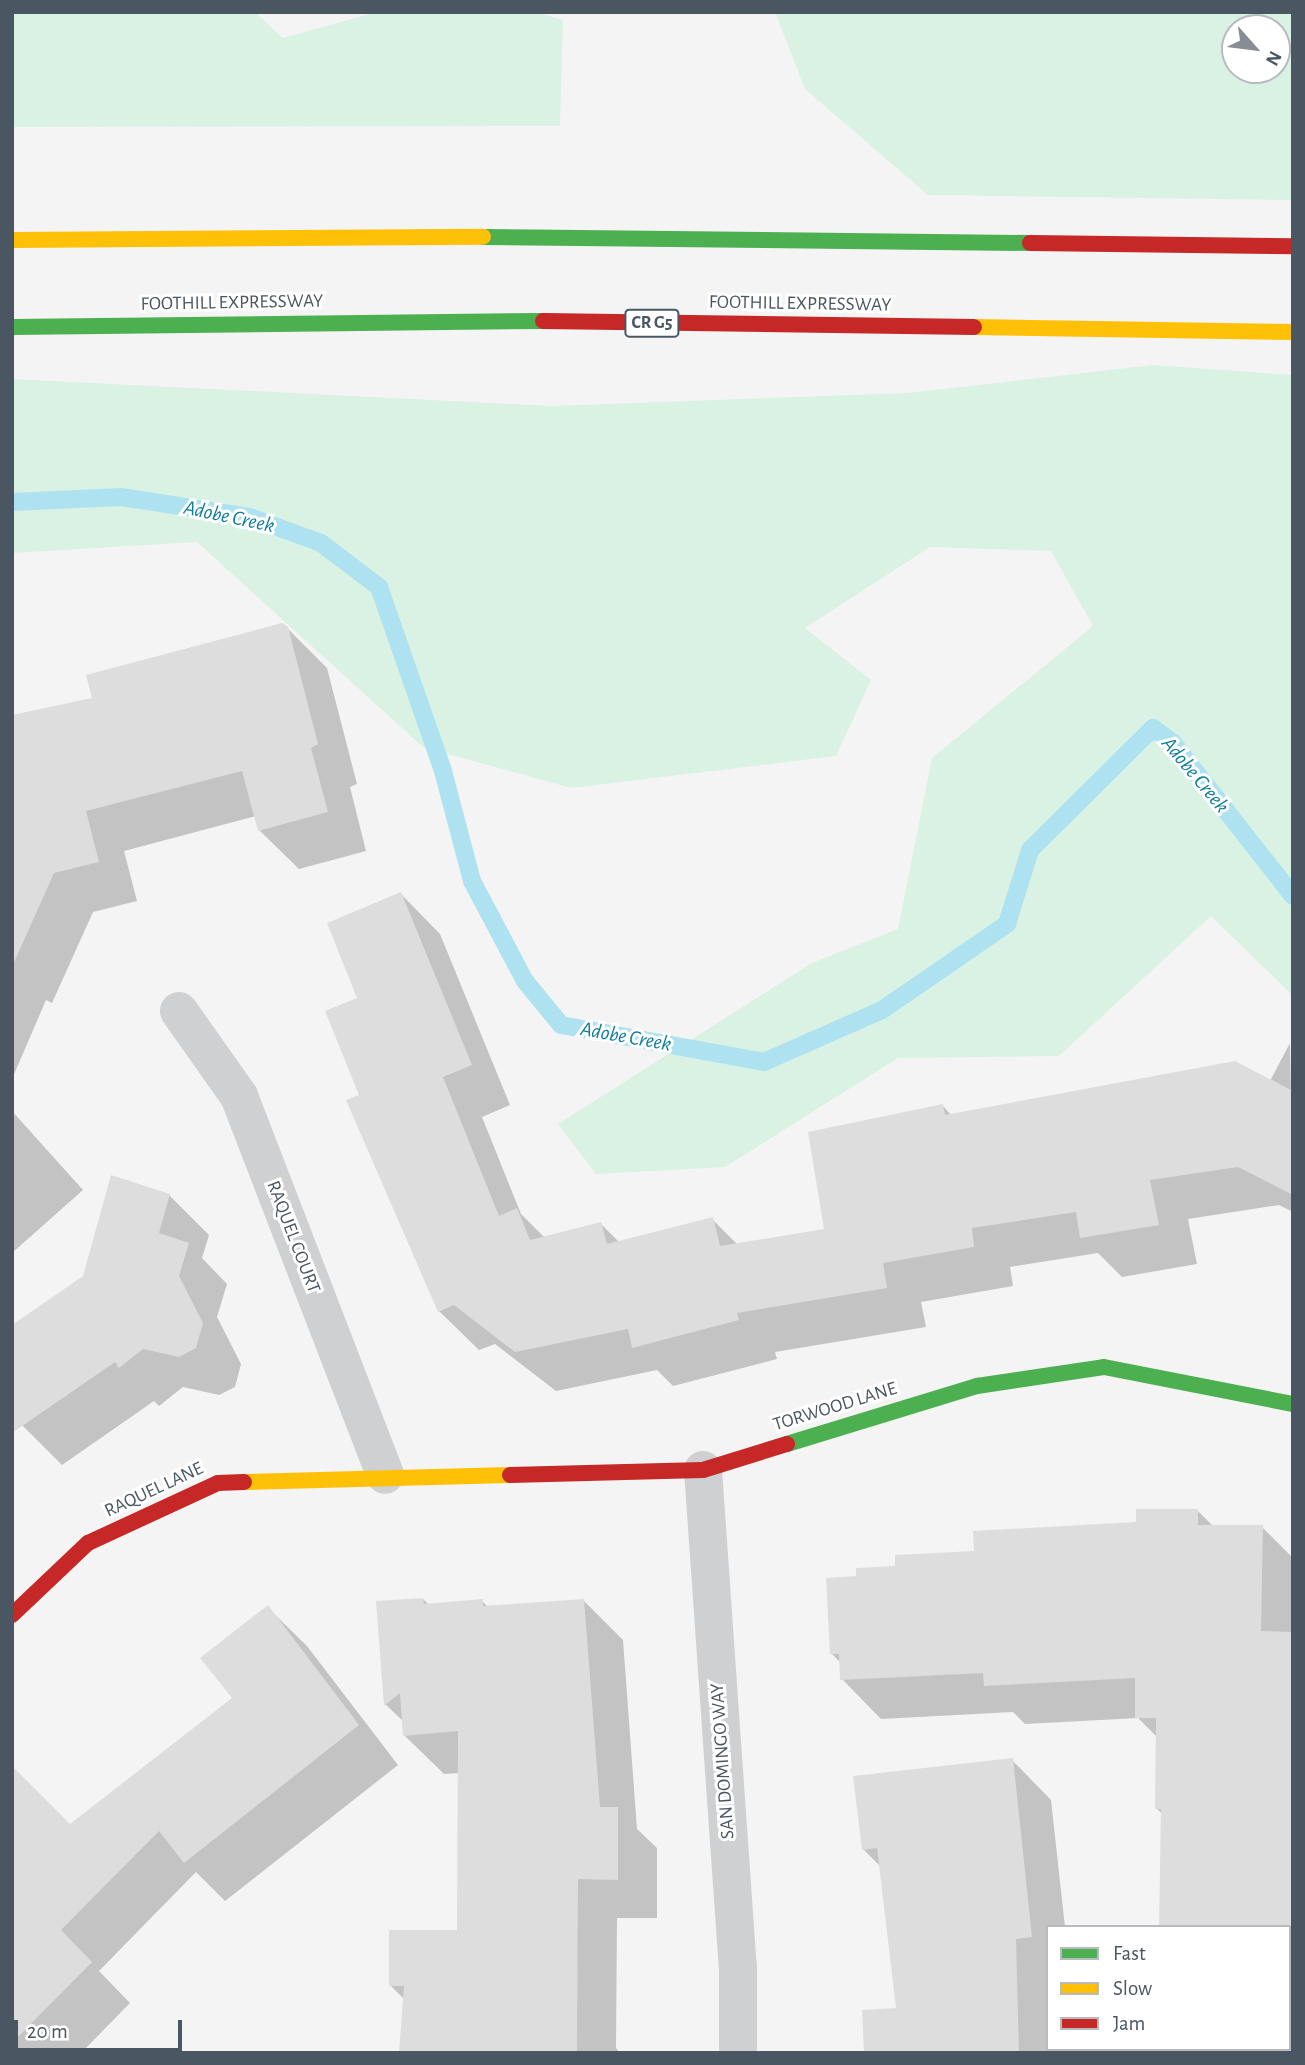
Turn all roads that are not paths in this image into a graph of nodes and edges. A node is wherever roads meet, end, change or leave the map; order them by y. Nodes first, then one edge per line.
1 (12, 240) edge
2 (1293, 246) edge
3 (12, 327) edge
4 (1293, 332) edge
5 (179, 1011) dead end
6 (1293, 1404) edge
7 (703, 1470) junction
8 (385, 1475) junction
9 (12, 1615) edge
10 (738, 2053) edge

1 - 2 main road
3 - 4 main road, FOOTHILL EXPRESSWAY / CR G5
5 - 8 street, RAQUEL COURT
6 - 7 main road, TORWOOD LANE
7 - 8 main road, TORWOOD LANE
7 - 10 street, SAN DOMINGO WAY
8 - 9 main road, RAQUEL LANE

